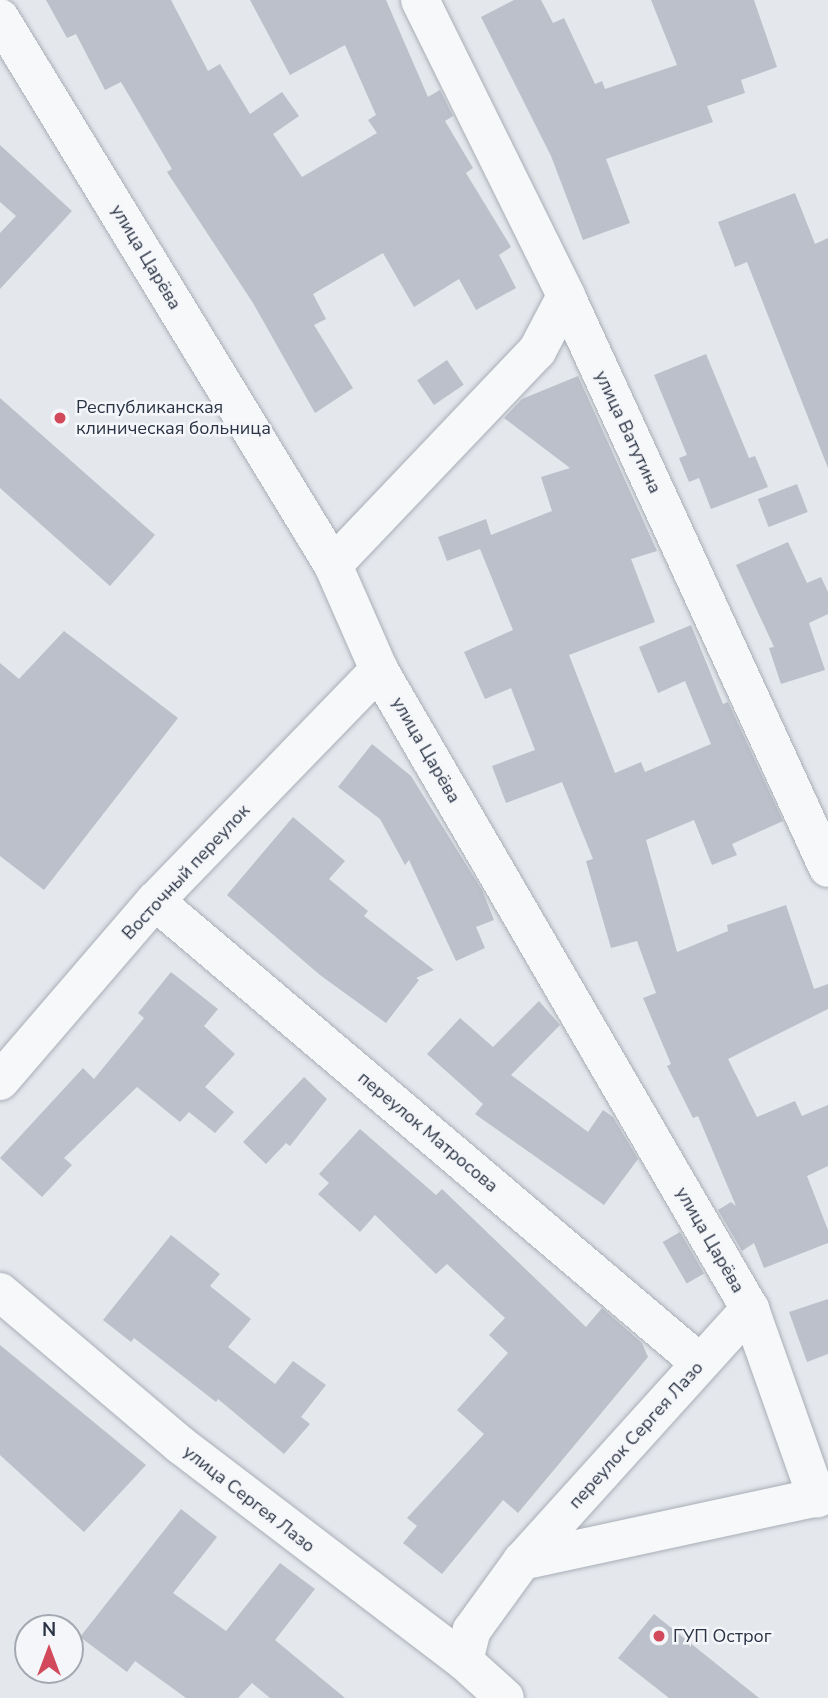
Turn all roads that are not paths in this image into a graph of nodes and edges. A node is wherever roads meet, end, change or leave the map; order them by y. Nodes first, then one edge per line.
1 (420, 0) edge
2 (0, 18) edge
3 (566, 296) junction
4 (333, 565) junction
5 (379, 670) junction
6 (828, 867) edge
7 (155, 901) junction
8 (0, 1082) edge
9 (0, 1292) edge
10 (750, 1309) junction
11 (700, 1363) junction
12 (822, 1497) edge
13 (522, 1562) junction
14 (464, 1661) junction
15 (505, 1698) edge

1 - 3 street, улица Ватутина
2 - 4 street, улица Царёва
3 - 4 street
3 - 6 street, улица Ватутина
4 - 5 street, улица Царёва
5 - 7 street, Восточный переулок
5 - 10 street, улица Царёва
7 - 8 street, Восточный переулок
7 - 11 street, переулок Матросова
9 - 14 street, улица Сергея Лазо
10 - 11 street, переулок Сергея Лазо
10 - 12 street, улица Царёва
11 - 13 street, переулок Сергея Лазо
12 - 13 street
13 - 14 street, переулок Сергея Лазо
14 - 15 street, улица Сергея Лазо

